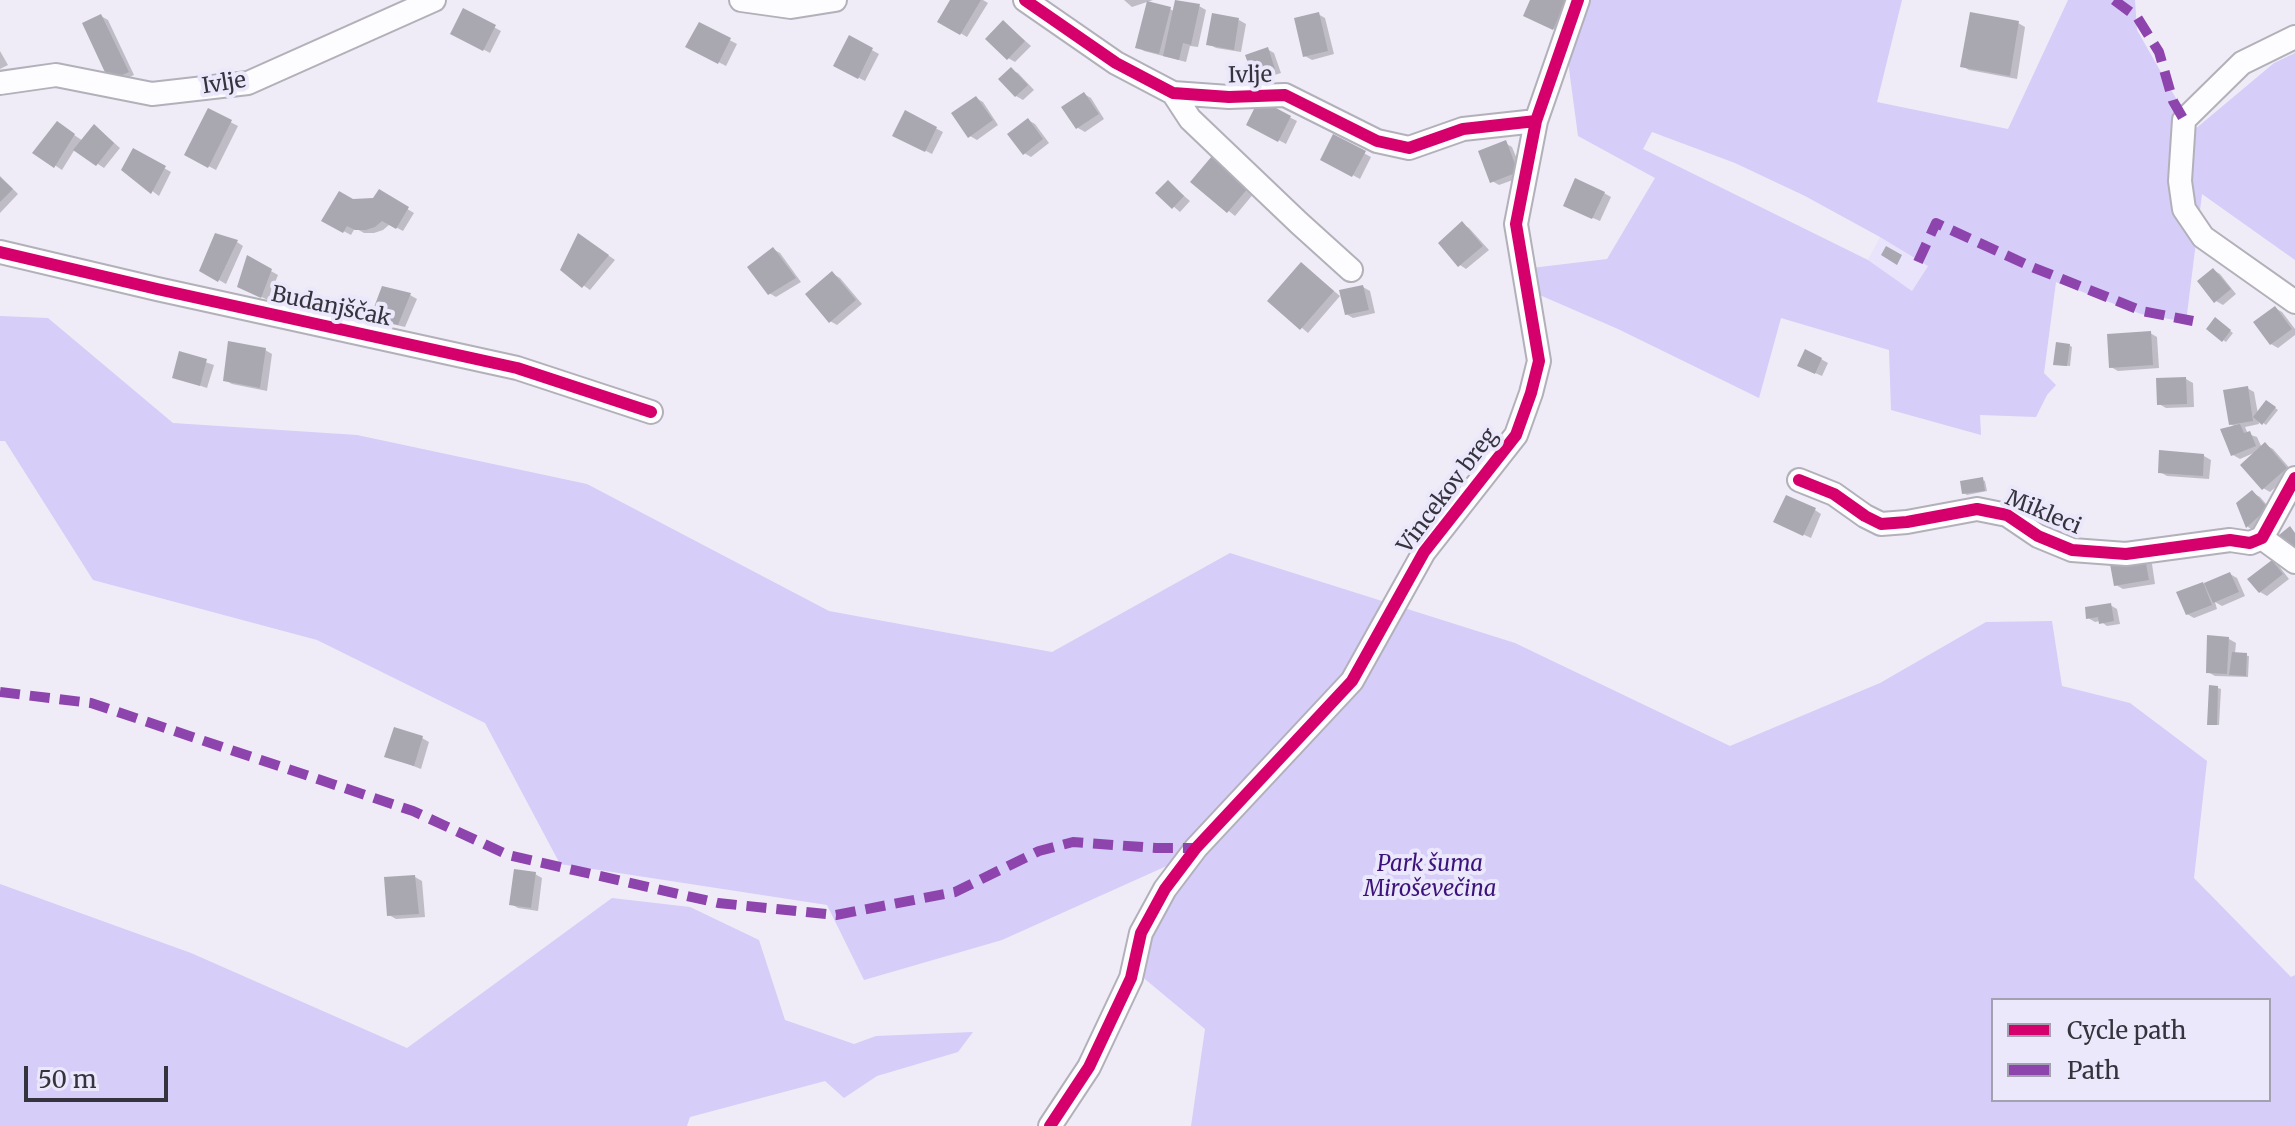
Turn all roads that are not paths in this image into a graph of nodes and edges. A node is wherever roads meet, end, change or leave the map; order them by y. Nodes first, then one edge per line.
1 (434, 0) edge
2 (741, 0) edge
3 (835, 0) edge
4 (1025, 0) edge
5 (1578, 0) edge
6 (2295, 37) edge
7 (0, 83) edge
8 (1173, 93) junction
9 (1536, 121) junction
10 (0, 252) edge
11 (1351, 270) dead end
12 (2295, 302) edge
13 (651, 412) dead end
14 (2295, 478) edge
15 (1799, 480) dead end
16 (2262, 538) junction
17 (2295, 562) edge
18 (1050, 1126) edge

1 - 7 street, Ivlje
2 - 3 street
4 - 8 street, Ivlje
5 - 9 street, Vincekov breg
6 - 12 street
8 - 9 street, Ivlje
8 - 11 street
9 - 18 street, Vincekov breg
10 - 13 street, Budanjščak
14 - 16 street
15 - 16 street, Mikleci
16 - 17 street

